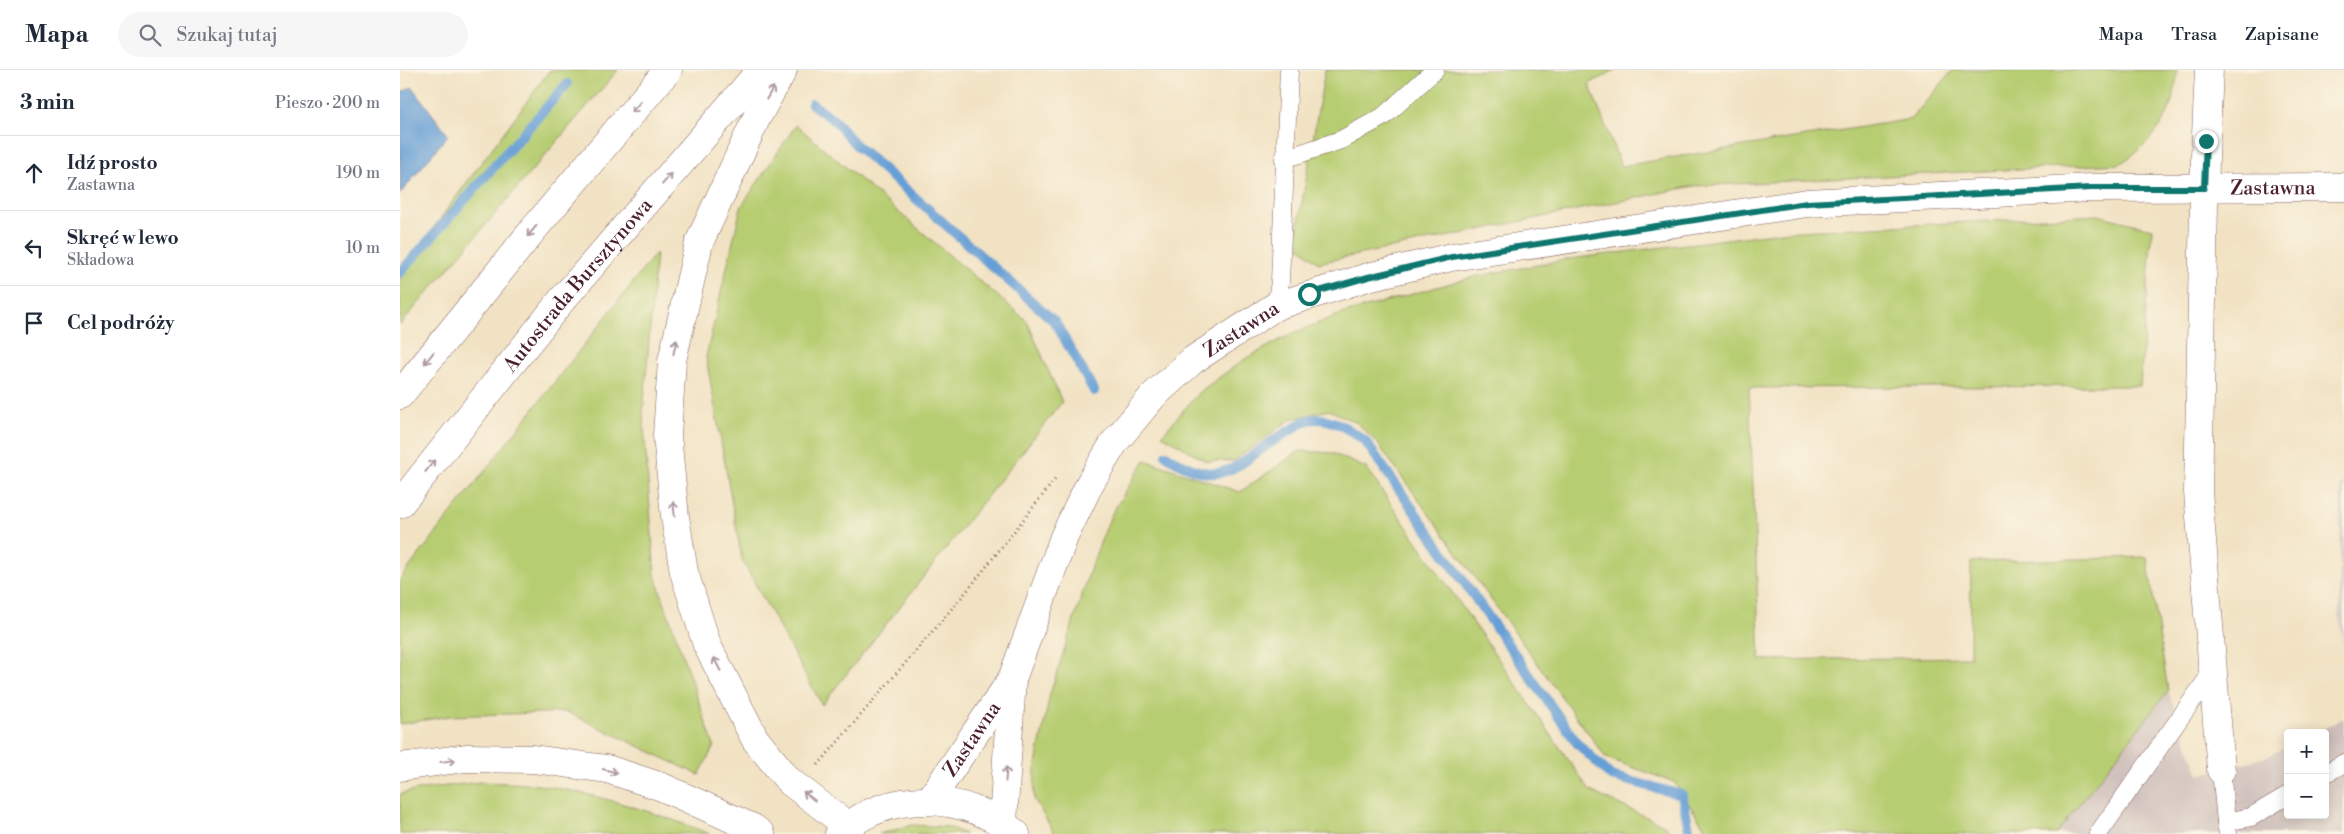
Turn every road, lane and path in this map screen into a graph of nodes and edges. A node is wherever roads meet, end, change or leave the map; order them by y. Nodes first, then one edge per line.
1 (668, 70) edge
2 (761, 70) edge
3 (784, 70) edge
4 (1289, 70) edge
5 (1436, 70) edge
6 (2209, 70) edge
7 (1284, 159) junction
8 (2344, 187) edge
9 (2204, 188) junction
10 (1276, 306) junction
11 (400, 395) edge
12 (1060, 472) dead end
13 (400, 504) edge
14 (2214, 670) junction
15 (1012, 679) junction
16 (2344, 763) edge
17 (400, 767) edge
18 (816, 767) dead end
19 (2221, 770) joint
20 (2329, 772) edge
21 (2284, 797) edge
22 (930, 800) junction
23 (1009, 828) edge
24 (2227, 828) edge
25 (843, 830) edge
26 (761, 834) edge
27 (2098, 834) edge

1 -> 11 main road
13 -> 2 main road, Autostrada Bursztynowa
25 -> 3 main road
4 - 7 lane
5 - 7 lane
6 - 9 main road
7 - 10 lane
8 - 9 main road, Zastawna
9 - 10 main road, Zastawna
9 - 14 main road
10 - 15 main road, Zastawna
12 - 18 path
14 - 19 main road
14 - 27 lane
15 - 22 main road, Zastawna
23 -> 15 main road, Zastawna
16 - 20 lane
17 -> 26 main road
19 - 24 lane
21 - 24 lane
22 - 23 main road
22 - 25 main road

